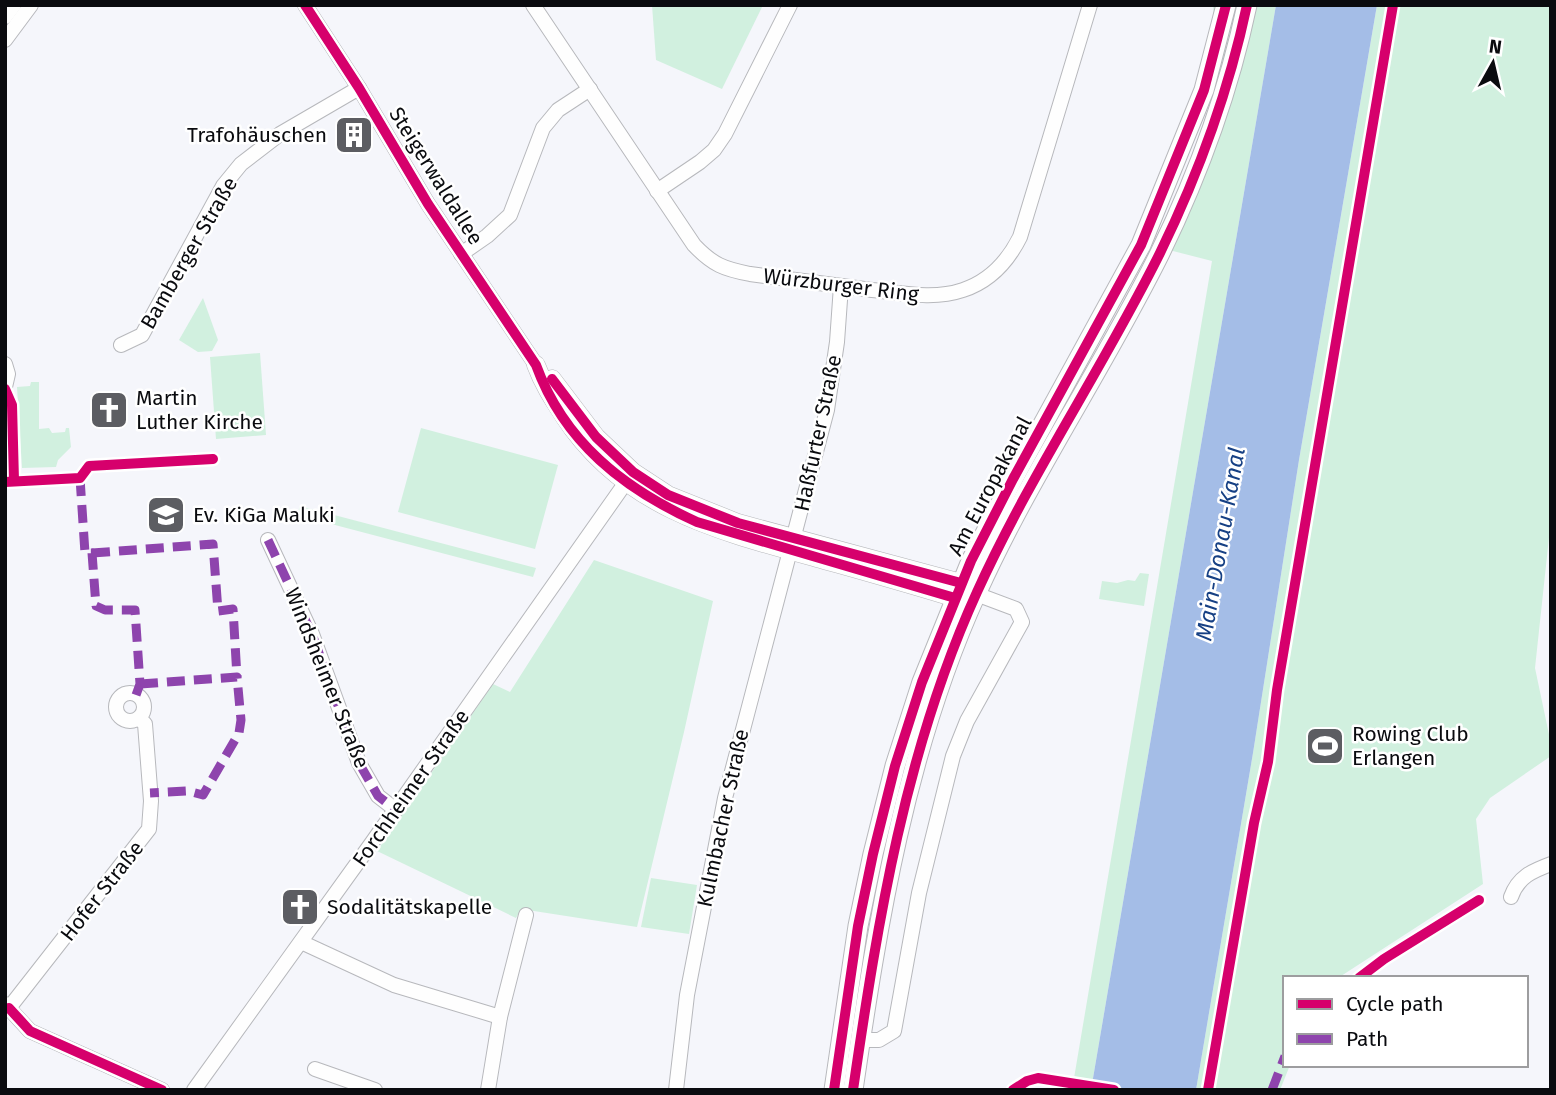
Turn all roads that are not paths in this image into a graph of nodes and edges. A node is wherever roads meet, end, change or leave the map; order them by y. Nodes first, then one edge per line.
1 (13, 5) edge
2 (31, 5) edge
3 (306, 5) edge
4 (533, 5) edge
5 (790, 5) edge
6 (1090, 5) edge
7 (1226, 5) edge
8 (1247, 5) edge
9 (5, 17) edge
10 (5, 40) edge
11 (359, 88) junction
12 (590, 89) junction
13 (657, 191) junction
14 (461, 254) junction
15 (841, 286) junction
16 (121, 345) dead end
17 (5, 363) edge
18 (536, 365) joint
19 (5, 387) edge
20 (629, 478) junction
21 (268, 540) dead end
22 (792, 545) junction
23 (964, 592) junction
24 (139, 718) dead end
25 (396, 810) junction
26 (1551, 864) edge
27 (1511, 897) dead end
28 (526, 915) dead end
29 (301, 942) junction
30 (7, 1006) edge
31 (500, 1017) junction
32 (860, 1040) junction
33 (315, 1069) dead end
34 (162, 1090) edge
35 (194, 1090) edge
36 (375, 1090) edge
37 (488, 1090) edge
38 (676, 1090) edge
39 (834, 1090) edge
40 (853, 1090) edge

1 - 9 street
2 - 10 street
3 - 11 street, Steigerwaldallee
4 - 12 street, Würzburger Ring
5 - 13 street
6 - 15 street, Würzburger Ring
7 - 23 main road, Am Europakanal
8 - 23 main road, Am Europakanal
11 - 14 street, Steigerwaldallee
11 - 16 street, Bamberger Straße
12 - 13 street, Würzburger Ring
12 - 14 street
13 - 15 street, Würzburger Ring
14 - 18 street, Steigerwaldallee
15 - 22 street, Haßfurter Straße
17 - 19 street
18 - 20 street, Steigerwaldallee
20 - 22 street, Steigerwaldallee
20 - 25 street, Forchheimer Straße
21 - 25 street, Windsheimer Straße
22 - 23 street, Steigerwaldallee
22 - 38 street, Kulmbacher Straße
23 - 32 main road, Am Europakanal
23 - 32 street
23 - 39 main road, Am Europakanal
24 - 30 street, Hofer Straße
25 - 29 street, Forchheimer Straße
26 - 27 street
28 - 31 street
29 - 31 street
29 - 35 street, Forchheimer Straße
30 - 34 street
31 - 37 street
32 - 40 main road, Am Europakanal
33 - 36 street

